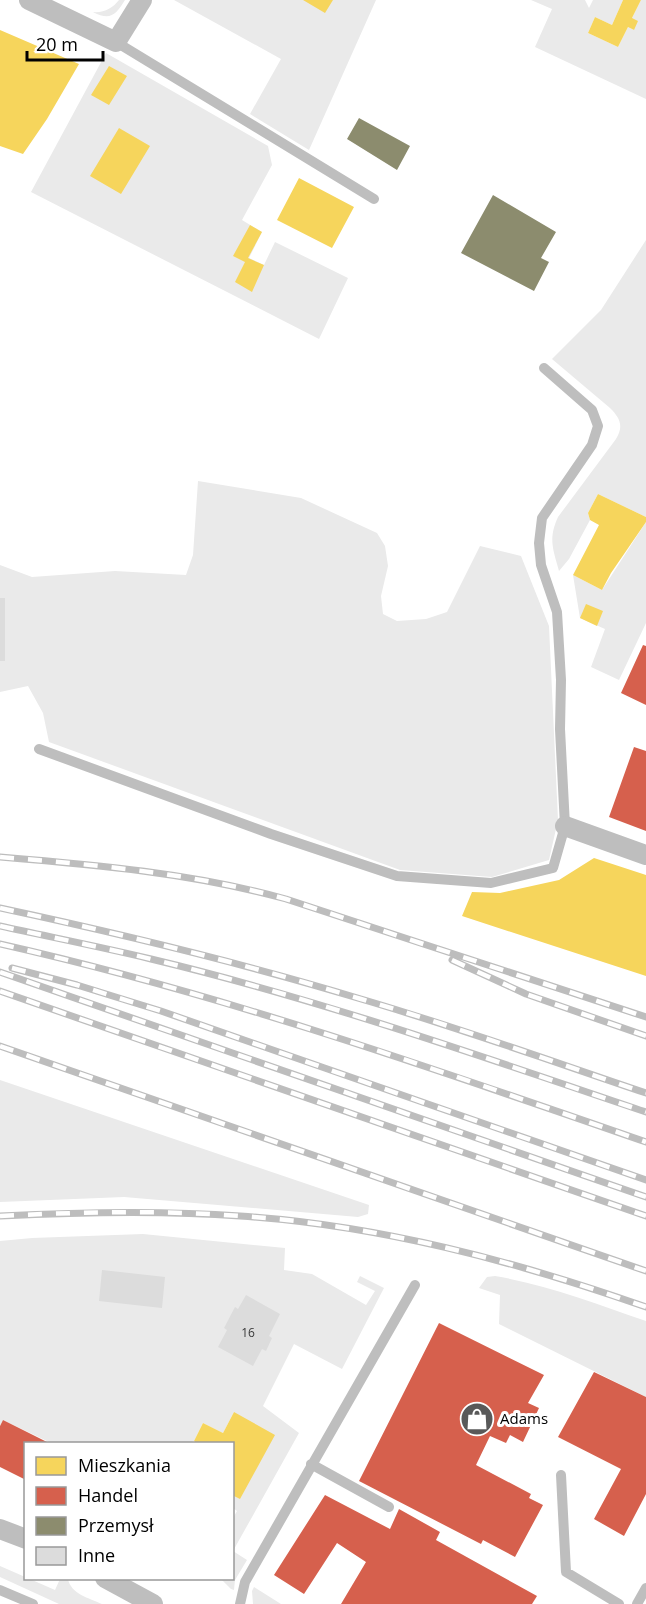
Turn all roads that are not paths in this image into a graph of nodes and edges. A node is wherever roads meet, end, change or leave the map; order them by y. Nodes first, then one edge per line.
1 (29, 0) edge
2 (142, 0) edge
3 (116, 42) junction
4 (374, 199) dead end
5 (544, 368) dead end
6 (39, 749) dead end
7 (565, 826) junction
8 (646, 855) edge
9 (415, 1285) dead end
10 (311, 1464) junction
11 (561, 1475) dead end
12 (389, 1507) dead end
13 (0, 1529) edge
14 (24, 1538) edge
15 (109, 1580) edge
16 (646, 1588) edge
17 (0, 1590) edge
18 (33, 1604) edge
19 (153, 1604) edge
20 (240, 1604) edge
21 (619, 1604) edge
22 (637, 1604) edge

1 - 3 street
2 - 3 street
3 - 4 lane
5 - 7 lane
6 - 7 lane
7 - 8 street
9 - 10 lane
10 - 12 lane
10 - 20 lane
11 - 21 lane
13 - 14 street
15 - 19 street
16 - 22 lane
17 - 18 lane

